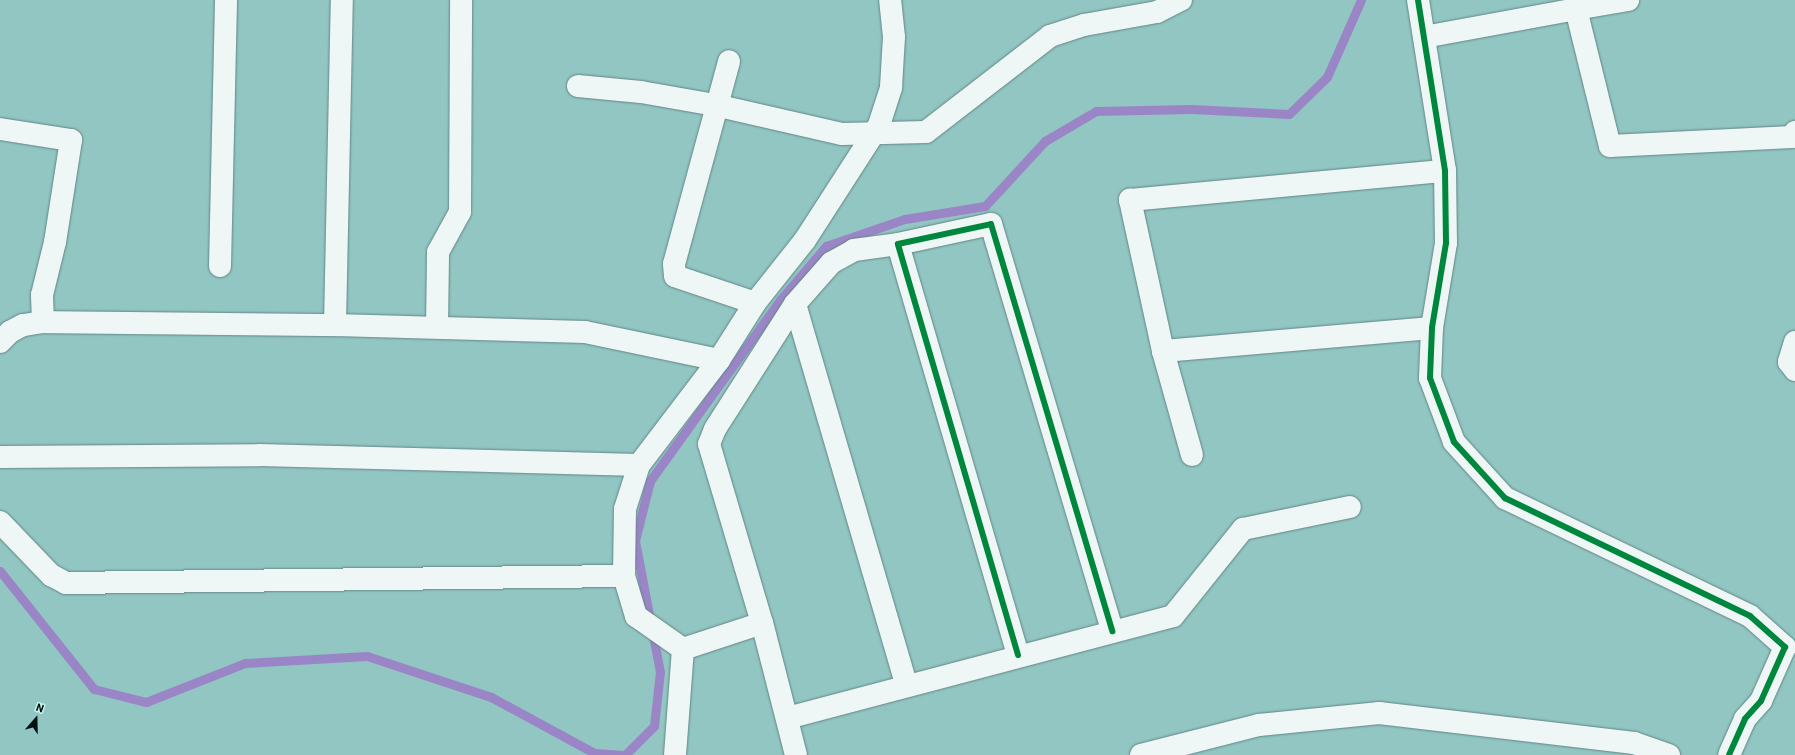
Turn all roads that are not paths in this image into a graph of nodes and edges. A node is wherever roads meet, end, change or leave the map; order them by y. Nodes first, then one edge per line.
1 (226, 0) edge
2 (342, 0) edge
3 (460, 0) edge
4 (890, 0) edge
5 (1181, 0) edge
6 (1418, 0) edge
7 (1628, 0) edge
8 (1576, 9) junction
9 (1424, 37) junction
10 (729, 61) dead end
11 (578, 86) dead end
12 (716, 105) junction
13 (0, 128) edge
14 (1795, 132) edge
15 (873, 135) junction
16 (1445, 171) junction
17 (898, 244) junction
18 (220, 266) dead end
19 (755, 303) junction
20 (795, 304) junction
21 (43, 322) junction
22 (335, 325) junction
23 (437, 326) junction
24 (1432, 328) junction
25 (3, 333) edge
26 (1795, 342) edge
27 (1163, 351) junction
28 (719, 360) junction
29 (1795, 370) edge
30 (1192, 454) dead end
31 (0, 457) edge
32 (639, 465) junction
33 (1350, 507) dead end
34 (0, 522) edge
35 (624, 576) junction
36 (762, 623) junction
37 (1112, 631) junction
38 (683, 649) junction
39 (1018, 655) junction
40 (907, 686) junction
41 (787, 718) junction
42 (675, 755) edge
43 (796, 755) edge
44 (1141, 755) edge
45 (1669, 755) edge
46 (1729, 755) edge

1 - 18 street
2 - 22 street
3 - 23 street
4 - 15 street
5 - 15 street
6 - 9 street
7 - 8 street
8 - 9 street
8 - 14 street
9 - 16 street
10 - 12 street
11 - 12 street
12 - 15 street
12 - 19 street
13 - 21 street
15 - 19 street
16 - 24 street
16 - 27 street
17 - 20 street
17 - 37 street
17 - 39 street
19 - 28 street
20 - 36 street
20 - 40 street
21 - 22 street
21 - 25 street
22 - 23 street
23 - 28 street
24 - 27 street
24 - 46 street
26 - 29 street
27 - 30 street
28 - 32 street
31 - 32 street
32 - 35 street
33 - 37 street
34 - 35 street
35 - 38 street
36 - 38 street
36 - 41 street
37 - 39 street
38 - 42 street
39 - 40 street
40 - 41 street
41 - 43 street
44 - 45 street

